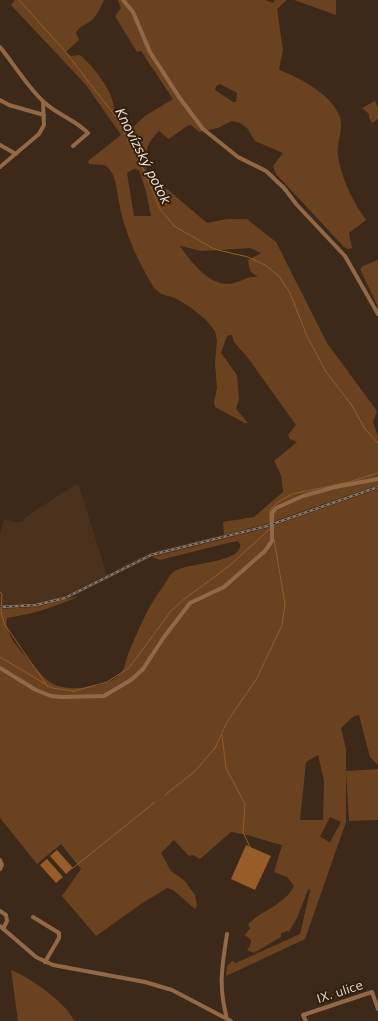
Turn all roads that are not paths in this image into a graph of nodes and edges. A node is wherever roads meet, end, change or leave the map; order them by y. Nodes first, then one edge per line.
1 (123, 0) edge
2 (0, 47) edge
3 (0, 100) edge
4 (43, 102) junction
5 (44, 115) junction
6 (0, 146) edge
7 (73, 146) dead end
8 (16, 154) junction
9 (0, 167) edge
10 (378, 314) edge
11 (378, 480) edge
12 (0, 668) edge
13 (0, 860) edge
14 (0, 869) edge
15 (0, 911) edge
16 (33, 917) dead end
17 (2, 928) edge
18 (227, 934) dead end
19 (45, 962) junction
20 (378, 1009) edge
21 (229, 1020) edge
22 (306, 1021) edge

1 - 10 street
2 - 4 street
3 - 5 street
4 - 5 street
4 - 7 street
5 - 8 street
6 - 8 street
8 - 9 street
11 - 12 street
13 - 14 street
15 - 17 street
16 - 19 street
17 - 19 street
18 - 21 street
19 - 21 street
20 - 22 street, IX. ulice

